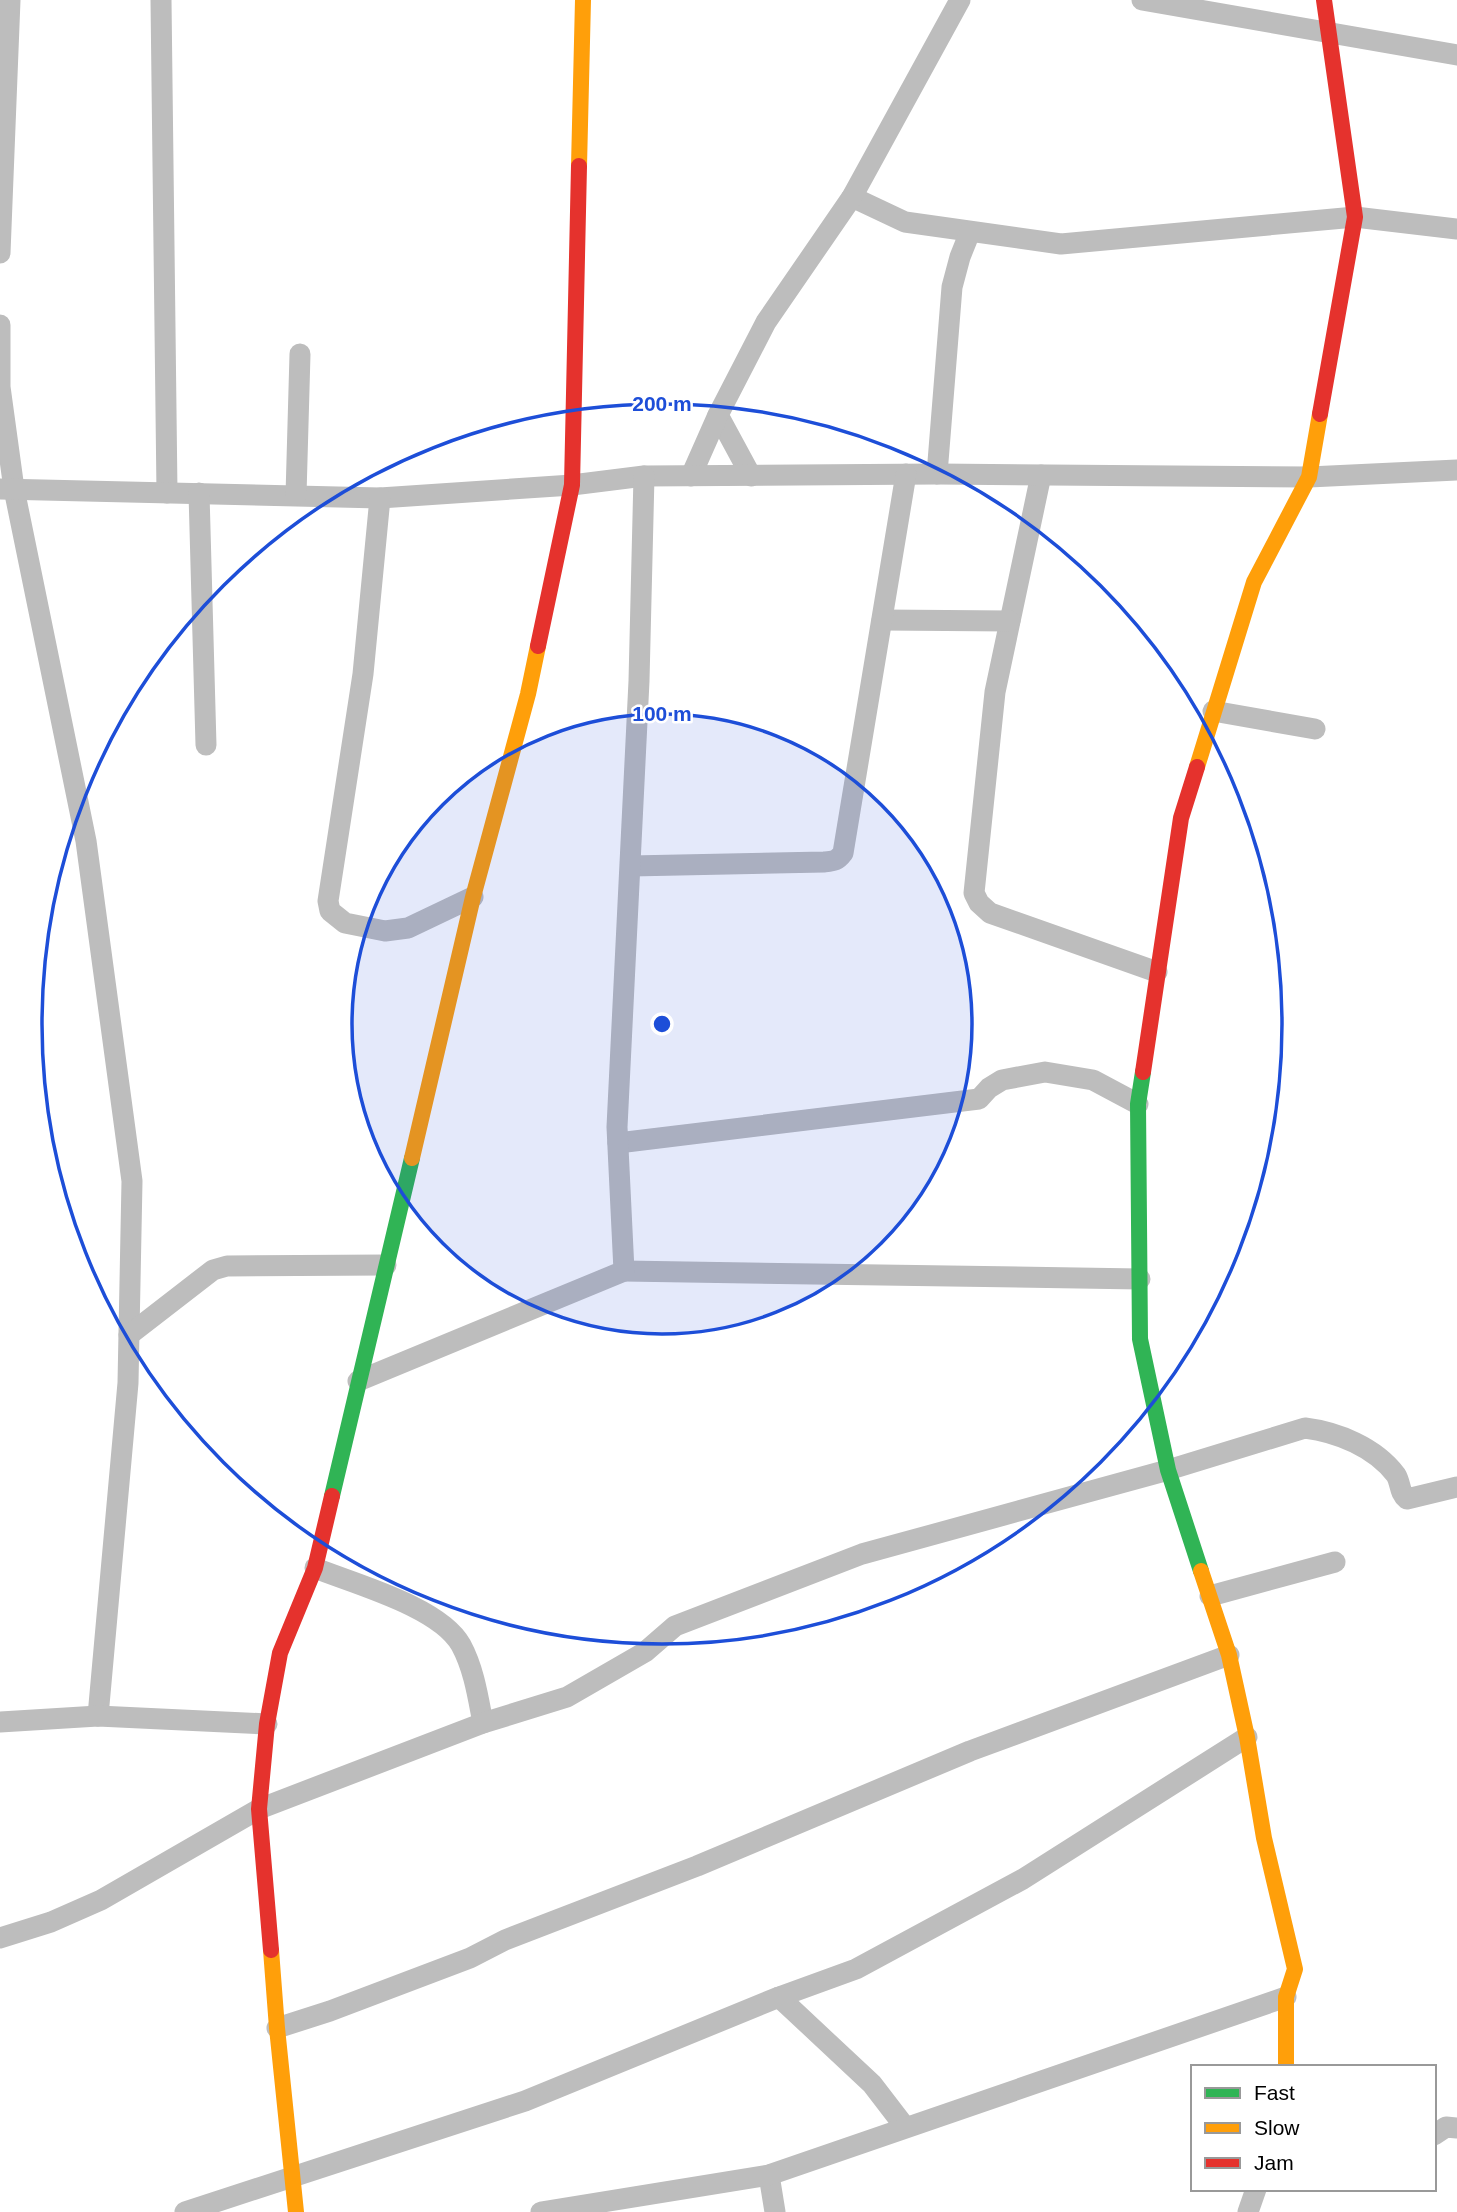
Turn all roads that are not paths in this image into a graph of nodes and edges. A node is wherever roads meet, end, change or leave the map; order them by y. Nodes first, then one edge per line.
1 (10, 0) edge
2 (162, 0) edge
3 (583, 0) edge
4 (960, 0) edge
5 (1142, 0) edge
6 (1324, 0) edge
7 (1329, 32) junction
8 (1457, 55) edge
9 (852, 197) junction
10 (1355, 217) junction
11 (1457, 229) edge
12 (970, 232) junction
13 (0, 253) edge
14 (0, 325) edge
15 (300, 354) dead end
16 (718, 415) junction
17 (1457, 470) edge
18 (906, 474) junction
19 (937, 474) junction
20 (1041, 475) junction
21 (691, 476) junction
22 (751, 476) junction
23 (644, 477) junction
24 (1310, 477) junction
25 (572, 485) junction
26 (7, 489) edge
27 (167, 493) junction
28 (198, 493) junction
29 (296, 495) junction
30 (380, 498) junction
31 (881, 620) junction
32 (1010, 621) junction
33 (1213, 711) junction
34 (1315, 729) dead end
35 (206, 745) dead end
36 (631, 866) junction
37 (473, 897) junction
38 (1157, 972) junction
39 (1138, 1104) junction
40 (618, 1143) junction
41 (386, 1265) junction
42 (624, 1271) junction
43 (1140, 1279) junction
44 (129, 1335) junction
45 (358, 1381) junction
46 (1168, 1470) junction
47 (1457, 1487) edge
48 (1335, 1562) dead end
49 (315, 1568) junction
50 (1210, 1596) junction
51 (1229, 1655) junction
52 (99, 1716) junction
53 (0, 1722) edge
54 (484, 1723) junction
55 (267, 1724) junction
56 (1247, 1737) junction
57 (259, 1809) junction
58 (0, 1938) edge
59 (779, 1997) junction
60 (1286, 1997) junction
61 (277, 2028) junction
62 (1286, 2065) edge
63 (905, 2127) junction
64 (1457, 2128) edge
65 (1436, 2134) edge
66 (294, 2175) junction
67 (769, 2175) junction
68 (1255, 2191) edge
69 (185, 2212) edge
70 (296, 2212) edge
71 (541, 2212) edge
72 (775, 2212) edge
73 (1248, 2212) edge

1 - 13 street
2 - 27 street
3 - 25 street
4 - 9 street
5 - 7 street
6 - 7 street
7 - 8 street
7 - 10 street
9 - 12 street
9 - 16 street
10 - 11 street
10 - 12 street
10 - 24 street
12 - 19 street
14 - 26 street
15 - 29 street
16 - 21 street
16 - 22 street
17 - 24 street
18 - 19 street
18 - 22 street
18 - 31 street
19 - 20 street
20 - 24 street
20 - 32 street
21 - 22 street
21 - 23 street
23 - 25 street
23 - 36 street
24 - 33 street
25 - 30 street
25 - 37 street
26 - 27 street
26 - 44 street
27 - 28 street
28 - 29 street
28 - 35 street
29 - 30 street
30 - 37 street
31 - 32 street
31 - 36 street
32 - 38 street
33 - 34 street
33 - 38 street
36 - 40 street
37 - 41 street
38 - 39 street
39 - 40 street
39 - 43 street
40 - 42 street
41 - 44 street
41 - 45 street
42 - 43 street
42 - 45 street
43 - 46 street
44 - 52 street
45 - 49 street
46 - 47 street
46 - 50 street
46 - 54 street
48 - 50 street
49 - 54 street
49 - 55 street
50 - 51 street
51 - 56 street
51 - 61 street
52 - 53 street
52 - 55 street
54 - 57 street
55 - 57 street
56 - 59 street
56 - 60 street
57 - 58 street
57 - 61 street
59 - 63 street
59 - 66 street
60 - 62 street
60 - 63 street
61 - 66 street
63 - 67 street
64 - 65 street
66 - 69 street
66 - 70 street
67 - 71 street
67 - 72 street
68 - 73 street

